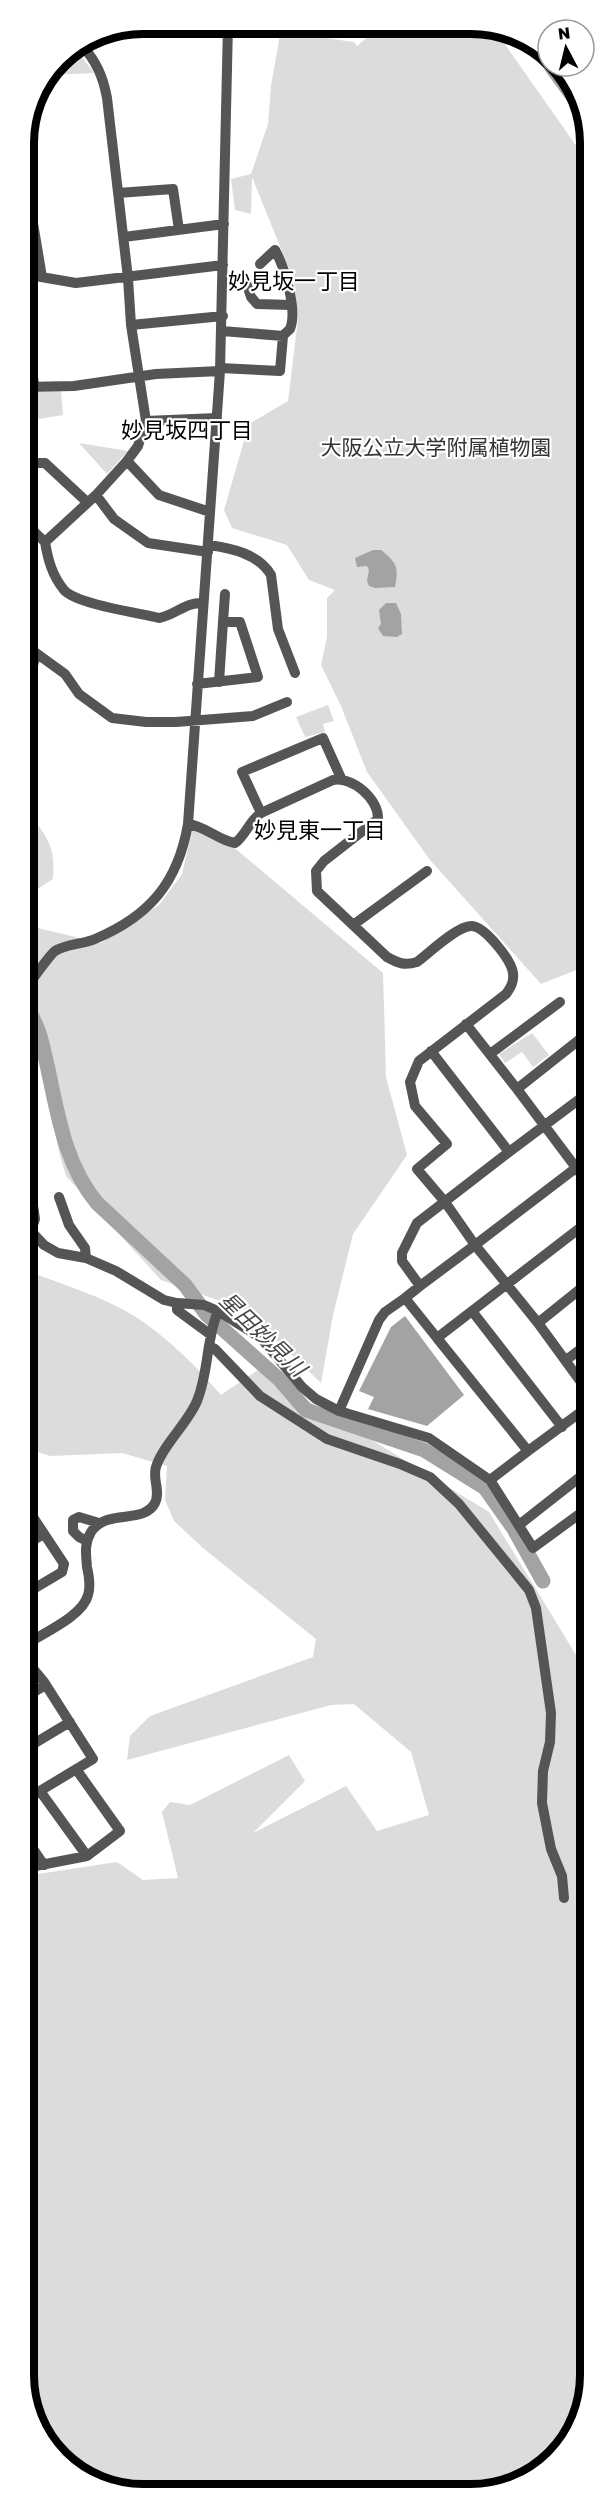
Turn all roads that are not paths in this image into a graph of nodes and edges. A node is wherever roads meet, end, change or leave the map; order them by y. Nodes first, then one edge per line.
1 (228, 35) edge
2 (87, 50) edge
3 (118, 193) junction
4 (224, 224) junction
5 (179, 230) junction
6 (35, 235) edge
7 (124, 237) junction
8 (260, 264) dead end
9 (223, 265) junction
10 (35, 276) edge
11 (42, 277) junction
12 (128, 278) junction
13 (246, 282) dead end
14 (291, 305) junction
15 (223, 316) junction
16 (131, 325) junction
17 (222, 331) junction
18 (283, 336) junction
19 (220, 369) junction
20 (138, 377) junction
21 (35, 386) edge
22 (218, 418) junction
23 (146, 420) junction
24 (128, 461) junction
25 (35, 463) edge
26 (92, 498) junction
27 (210, 512) junction
28 (35, 532) edge
29 (45, 542) junction
30 (208, 548) junction
31 (225, 594) dead end
32 (203, 603) junction
33 (223, 622) junction
34 (36, 653) joint
35 (35, 658) edge
36 (295, 673) dead end
37 (219, 682) junction
38 (197, 684) junction
39 (287, 702) dead end
40 (195, 720) junction
41 (341, 778) junction
42 (261, 813) junction
43 (188, 824) junction
44 (427, 870) dead end
45 (353, 925) junction
46 (35, 978) edge
47 (560, 1002) dead end
48 (466, 1024) junction
49 (580, 1039) edge
50 (431, 1051) junction
51 (490, 1054) junction
52 (516, 1089) junction
53 (580, 1099) edge
54 (544, 1126) junction
55 (509, 1152) junction
56 (580, 1165) edge
57 (576, 1168) junction
58 (580, 1173) edge
59 (58, 1197) dead end
60 (445, 1202) junction
61 (580, 1228) edge
62 (35, 1235) edge
63 (475, 1245) junction
64 (86, 1258) junction
65 (506, 1285) junction
66 (420, 1286) junction
67 (579, 1290) edge
68 (405, 1298) junction
69 (177, 1303) junction
70 (472, 1311) junction
71 (538, 1323) junction
72 (213, 1328) junction
73 (437, 1338) junction
74 (579, 1350) edge
75 (566, 1360) junction
76 (579, 1379) edge
77 (339, 1411) junction
78 (579, 1413) edge
79 (561, 1427) junction
80 (528, 1451) junction
81 (579, 1478) edge
82 (490, 1480) junction
83 (579, 1515) edge
84 (34, 1519) edge
85 (99, 1523) junction
86 (519, 1525) junction
87 (44, 1534) junction
88 (34, 1540) edge
89 (87, 1541) junction
90 (34, 1589) edge
91 (34, 1638) edge
92 (34, 1671) edge
93 (46, 1685) junction
94 (34, 1692) edge
95 (70, 1722) junction
96 (34, 1743) edge
97 (76, 1769) junction
98 (40, 1791) junction
99 (34, 1794) edge
100 (34, 1851) edge
101 (87, 1856) junction
102 (44, 1865) junction
103 (34, 1867) edge
104 (564, 1898) dead end

1 - 4 street
2 - 3 street
3 - 5 street
3 - 7 street
4 - 5 street
4 - 9 street
5 - 7 street
6 - 11 street
7 - 12 street
8 - 14 street
9 - 12 street
9 - 15 street
10 - 11 street
11 - 12 street
12 - 16 street
13 - 14 street
14 - 18 street
15 - 16 street
15 - 17 street
16 - 20 street
17 - 18 street
17 - 19 street
18 - 19 street
19 - 20 street
19 - 22 street
20 - 21 street
20 - 23 street
22 - 23 street
22 - 27 street
23 - 24 street
24 - 26 street
24 - 27 street
25 - 26 street
26 - 29 street
26 - 30 street
27 - 30 street
28 - 29 street
29 - 32 street
30 - 32 street
30 - 36 street
31 - 33 street
32 - 38 street
33 - 37 street
33 - 37 street
34 - 35 street
34 - 40 street
37 - 38 street
38 - 40 street
39 - 40 street
40 - 43 street
41 - 42 street
41 - 42 street
41 - 45 street
42 - 43 street
43 - 46 street
44 - 45 street
45 - 48 street
47 - 51 street
48 - 50 street
48 - 51 street
49 - 52 street
50 - 55 street
50 - 60 street
51 - 52 street
52 - 54 street
53 - 54 street
54 - 55 street
54 - 57 street
55 - 60 street
56 - 57 street
57 - 58 street
57 - 63 street
59 - 64 street
60 - 63 street
60 - 66 street
61 - 65 street
62 - 64 street
63 - 65 street
63 - 66 street
64 - 69 street
65 - 70 street
65 - 71 street
66 - 68 street
67 - 71 street
68 - 73 street
68 - 77 street
69 - 72 street
69 - 72 street
70 - 73 street
70 - 79 street
71 - 75 street
72 - 77 street
72 - 85 street
72 - 104 street
73 - 80 street
74 - 75 street
75 - 76 street
77 - 82 street
78 - 79 street
79 - 80 street
80 - 82 street
81 - 86 street
82 - 86 street
83 - 86 street
84 - 87 street
85 - 89 street
85 - 89 street
87 - 88 street
87 - 90 street
89 - 91 street
92 - 93 street
93 - 94 street
93 - 95 street
95 - 96 street
95 - 97 street
97 - 98 street
97 - 101 street
98 - 99 street
98 - 101 street
100 - 102 street
101 - 102 street
102 - 103 street

